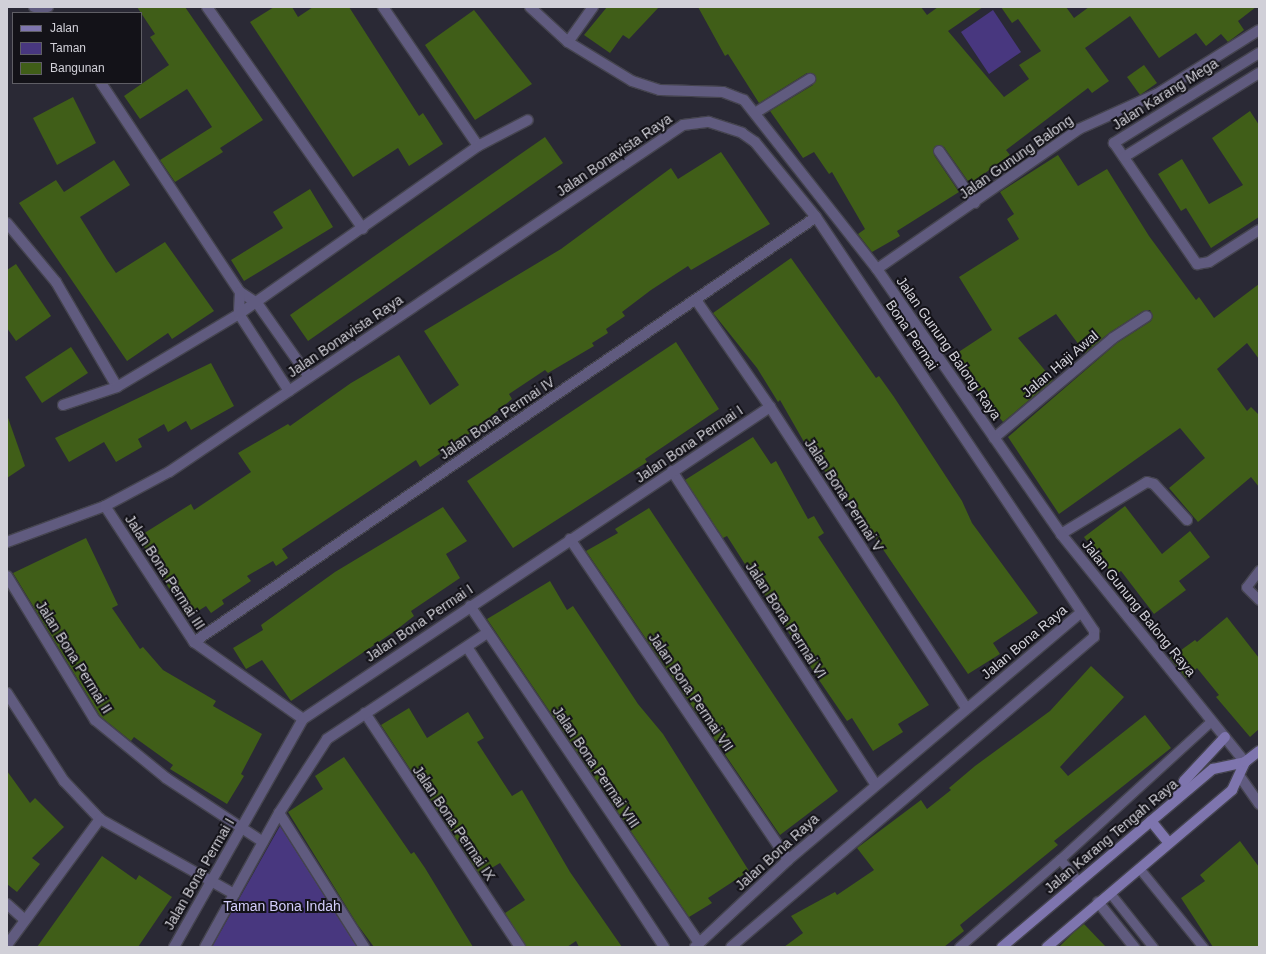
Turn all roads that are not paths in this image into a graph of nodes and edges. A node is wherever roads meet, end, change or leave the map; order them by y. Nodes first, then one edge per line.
1 (34, 7) edge
2 (49, 7) edge
3 (207, 7) edge
4 (383, 7) edge
5 (530, 7) edge
6 (593, 7) edge
7 (1259, 30) edge
8 (568, 42) junction
9 (1259, 53) edge
10 (1259, 74) edge
11 (810, 79) dead end
12 (102, 84) edge
13 (755, 113) junction
14 (528, 120) dead end
15 (683, 125) joint
16 (478, 146) junction
17 (939, 151) dead end
18 (1124, 157) junction
19 (975, 204) junction
20 (816, 217) junction
21 (7, 223) edge
22 (363, 229) junction
23 (1259, 230) edge
24 (877, 269) junction
25 (240, 292) junction
26 (696, 300) junction
27 (257, 303) junction
28 (239, 314) junction
29 (1147, 316) dead end
30 (309, 377) junction
31 (117, 387) junction
32 (289, 391) junction
33 (63, 405) dead end
34 (770, 407) junction
35 (994, 438) junction
36 (672, 471) junction
37 (106, 506) junction
38 (1187, 520) dead end
39 (1062, 534) junction
40 (570, 539) junction
41 (7, 542) edge
42 (1259, 570) edge
43 (7, 576) edge
44 (1259, 600) edge
45 (470, 606) junction
46 (1080, 613) junction
47 (487, 633) junction
48 (194, 642) junction
49 (466, 647) junction
50 (7, 693) edge
51 (966, 708) junction
52 (366, 713) junction
53 (303, 719) junction
54 (1211, 720) junction
55 (1224, 737) junction
56 (1259, 751) edge
57 (1245, 762) junction
58 (1241, 778) junction
59 (876, 784) junction
60 (1175, 801) junction
61 (1259, 804) edge
62 (279, 813) junction
63 (100, 818) junction
64 (1151, 821) junction
65 (242, 829) junction
66 (263, 842) junction
67 (1169, 843) junction
68 (1060, 859) junction
69 (788, 860) junction
70 (1139, 868) junction
71 (211, 881) junction
72 (1078, 881) junction
73 (1110, 893) junction
74 (234, 894) junction
75 (1098, 902) junction
76 (7, 904) edge
77 (25, 920) junction
78 (7, 945) edge
79 (697, 945) edge
80 (174, 947) edge
81 (205, 947) edge
82 (364, 947) edge
83 (520, 947) edge
84 (664, 947) edge
85 (731, 947) edge
86 (959, 947) edge
87 (1002, 947) edge
88 (1047, 947) edge
89 (1134, 947) edge
90 (1152, 947) edge
91 (1203, 947) edge

1 - 2 street
3 - 22 street
4 - 16 street
5 - 8 street, Jalan Gunung Balong Raya
6 - 8 street
7 - 19 street, Jalan Gunung Balong
8 - 13 street, Jalan Gunung Balong Raya
9 - 18 street, Jalan Karang Mega
10 - 18 street
11 - 13 street
12 - 25 street
13 - 24 street, Jalan Gunung Balong Raya
14 - 16 street
15 - 20 street, Bona Permai
15 - 30 street, Jalan Bonavista Raya
16 - 22 street
17 - 19 street
18 - 23 street
19 - 24 street, Jalan Gunung Balong
20 - 26 street, Jalan Bona Permai IV
20 - 46 street, Bona Permai
21 - 31 street
22 - 27 street
24 - 35 street, Jalan Gunung Balong Raya
25 - 27 street
25 - 28 street
26 - 34 street, Jalan Bona Permai V
26 - 48 street, Jalan Bona Permai IV
27 - 28 street
27 - 30 street
28 - 31 street
28 - 32 street
29 - 35 street, Jalan Haji Awal
30 - 32 street, Jalan Bonavista Raya
31 - 33 street
32 - 37 street, Jalan Bonavista Raya
34 - 36 street, Jalan Bona Permai I
34 - 51 street, Jalan Bona Permai V
35 - 39 street, Jalan Gunung Balong Raya
36 - 40 street, Jalan Bona Permai I
36 - 59 street, Jalan Bona Permai VI
37 - 41 street, Jalan Bonavista Raya
37 - 48 street, Jalan Bona Permai III
38 - 39 street
39 - 54 street, Jalan Gunung Balong Raya
40 - 45 street, Jalan Bona Permai I
40 - 69 street, Jalan Bona Permai VII
42 - 44 lane
43 - 65 street, Jalan Bona Permai II
45 - 47 street, Jalan Bona Permai VIII
45 - 53 street, Jalan Bona Permai I
46 - 51 street, Jalan Bona Raya
46 - 85 street, Jalan Bona Raya
47 - 49 street
47 - 79 street, Jalan Bona Permai VIII
48 - 53 street, Jalan Bona Permai III
49 - 52 street
49 - 84 street
50 - 63 street
51 - 59 street, Jalan Bona Raya
52 - 62 street
52 - 83 street, Jalan Bona Permai IX
53 - 65 street, Jalan Bona Permai I
54 - 55 street, Jalan Gunung Balong Raya
54 - 68 lane
55 - 57 street, Jalan Gunung Balong Raya
55 - 60 main road
56 - 57 main road, Jalan Karang Tengah Raya
57 - 58 main road
57 - 60 main road, Jalan Karang Tengah Raya
58 - 61 street
58 - 67 main road
59 - 69 street, Jalan Bona Raya
60 - 64 main road, Jalan Karang Tengah Raya
62 - 66 street
62 - 82 street
63 - 71 street
63 - 77 street
64 - 67 main road
64 - 72 main road, Jalan Karang Tengah Raya
65 - 66 street, Jalan Bona Permai II
65 - 71 street, Jalan Bona Permai I
66 - 74 street
67 - 70 main road
68 - 72 lane
68 - 86 lane
69 - 79 street, Jalan Bona Raya
70 - 73 main road
70 - 91 lane
71 - 74 street
71 - 80 street, Jalan Bona Permai I
72 - 87 main road, Jalan Karang Tengah Raya
73 - 75 main road
73 - 90 lane
74 - 81 street
75 - 88 main road
75 - 89 street
76 - 77 street
77 - 78 street

